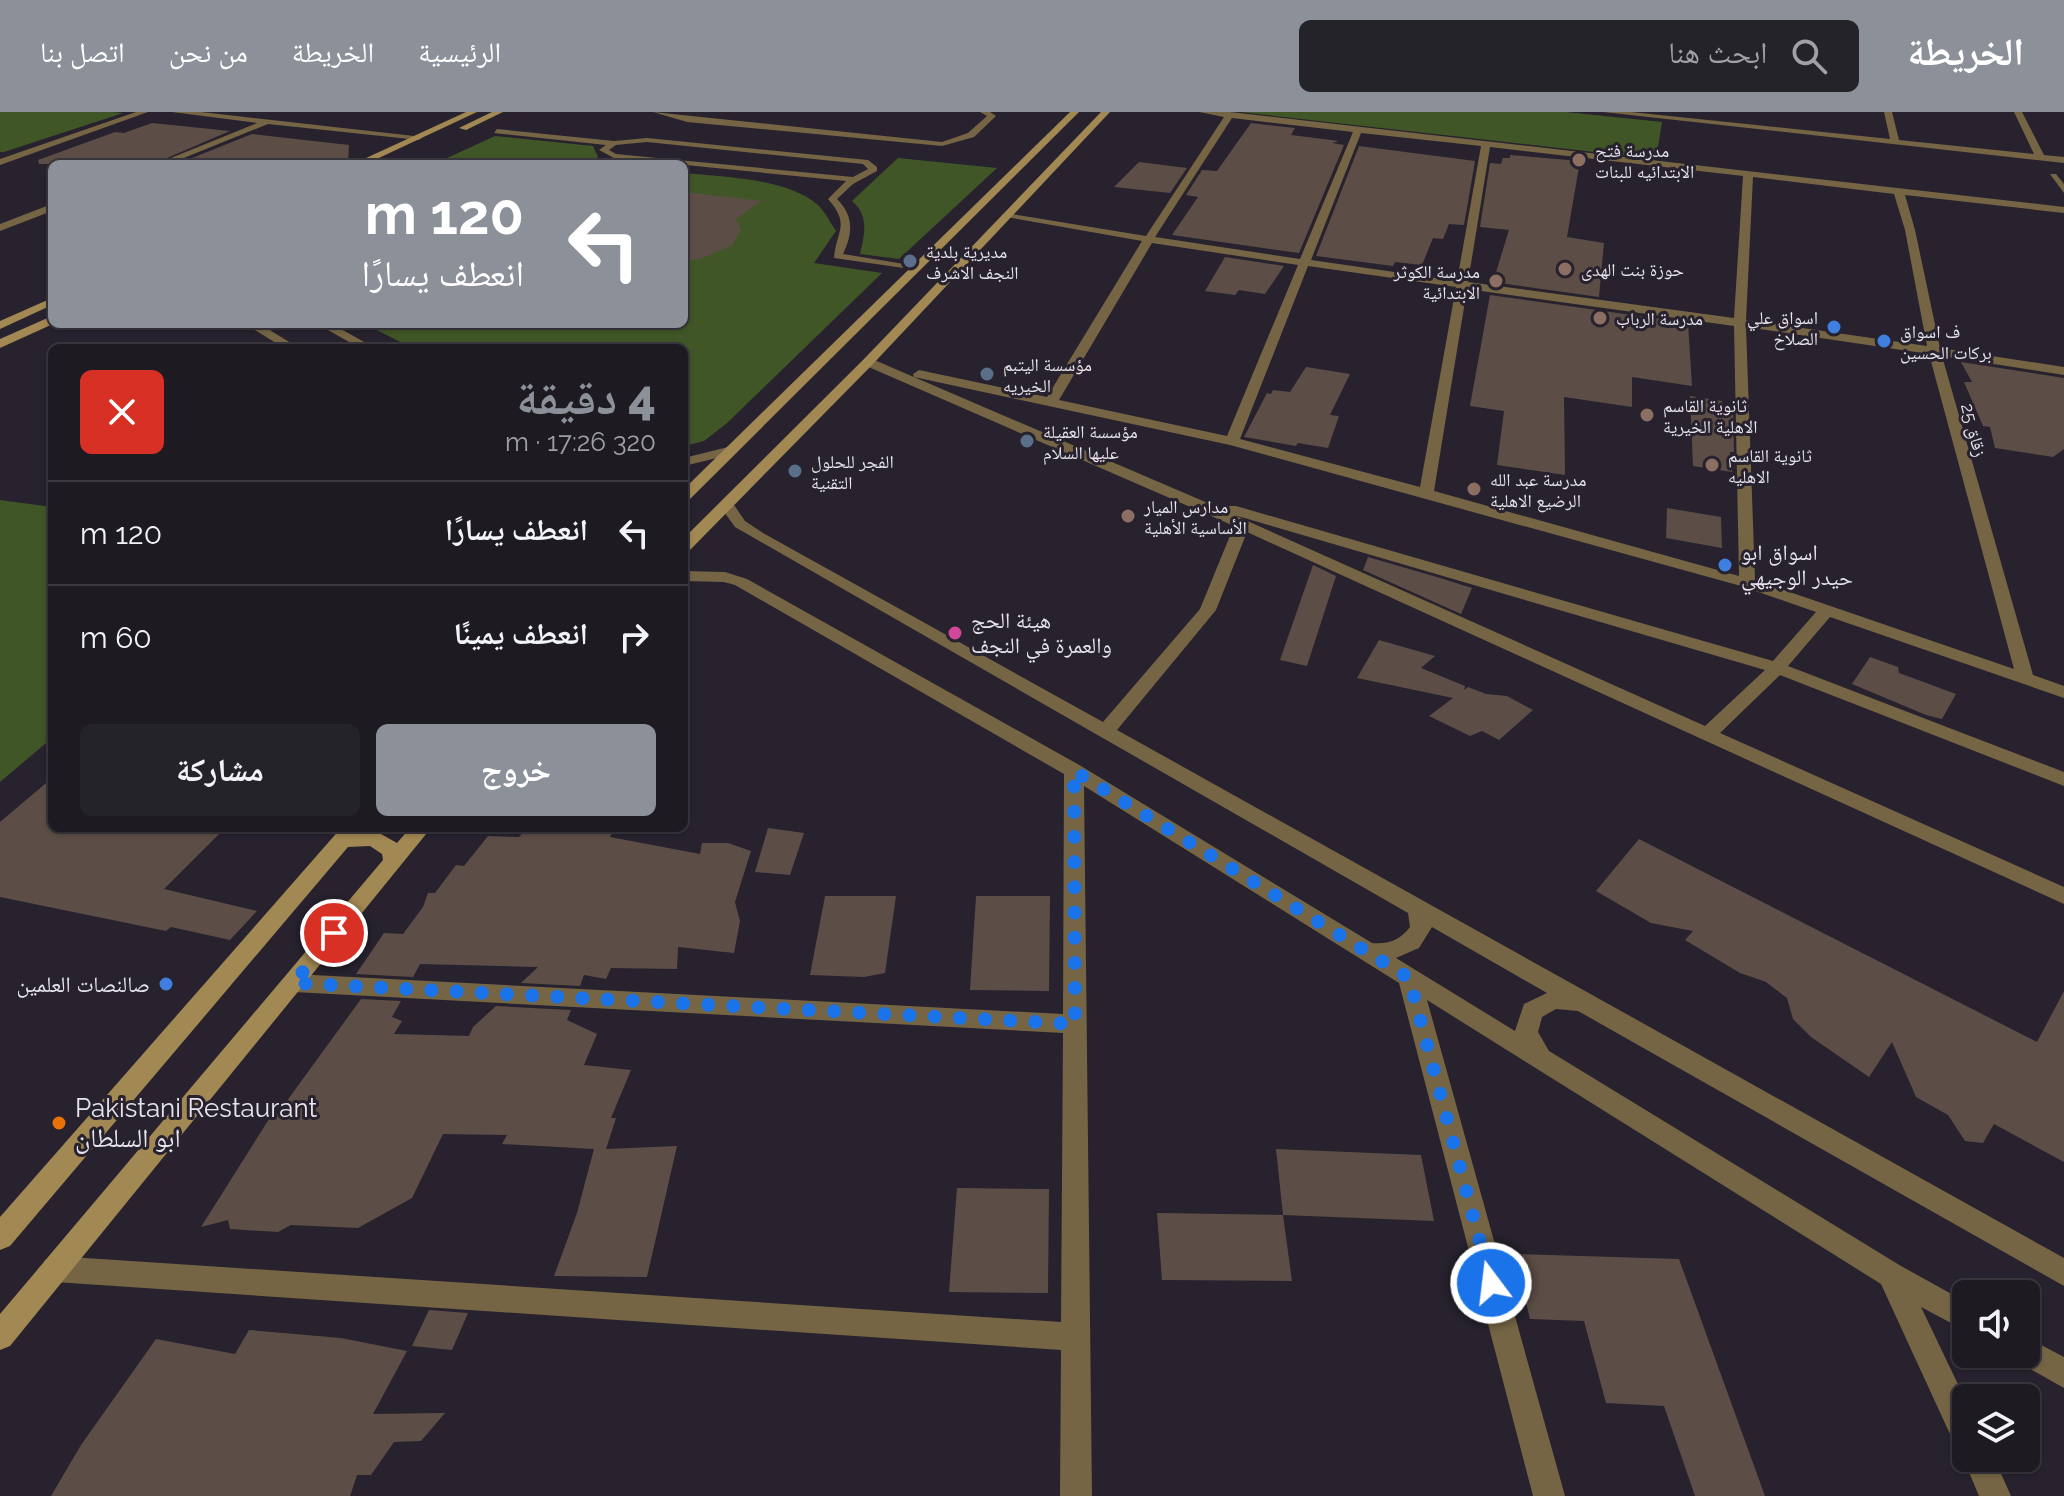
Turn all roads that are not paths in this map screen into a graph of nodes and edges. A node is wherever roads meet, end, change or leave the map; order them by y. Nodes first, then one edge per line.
1 (144, 112) edge
2 (176, 112) edge
3 (473, 112) edge
4 (499, 112) edge
5 (657, 112) edge
6 (984, 112) edge
7 (1075, 112) edge
8 (1106, 112) edge
9 (1203, 112) edge
10 (1611, 112) edge
11 (1888, 112) edge
12 (2018, 112) edge
13 (196, 113) edge
14 (1230, 115) junction
15 (312, 116) dead end
16 (267, 121) junction
17 (292, 124) junction
18 (1358, 129) junction
19 (497, 131) dead end
20 (419, 137) junction
21 (1895, 142) junction
22 (614, 143) junction
23 (1486, 143) junction
24 (415, 151) dead end
25 (2041, 158) junction
26 (0, 160) edge
27 (171, 160) edge
28 (367, 160) edge
29 (670, 160) edge
30 (2064, 160) edge
31 (688, 162) edge
32 (1023, 163) junction
33 (1053, 167) junction
34 (1748, 173) junction
35 (2053, 176) dead end
36 (1007, 179) junction
37 (857, 180) junction
38 (1037, 183) junction
39 (1898, 189) junction
40 (2064, 190) edge
41 (48, 209) edge
42 (2060, 213) edge
43 (1006, 216) junction
44 (0, 228) edge
45 (1148, 240) junction
46 (1303, 263) junction
47 (918, 267) junction
48 (1461, 285) junction
49 (48, 303) edge
50 (3, 321) edge
51 (48, 322) edge
52 (1740, 322) junction
53 (258, 328) edge
54 (331, 328) edge
55 (0, 344) edge
56 (286, 344) edge
57 (361, 344) edge
58 (1934, 350) junction
59 (868, 362) junction
60 (2064, 371) edge
61 (1050, 403) junction
62 (1232, 441) junction
63 (732, 450) junction
64 (688, 461) edge
65 (1169, 491) junction
66 (688, 493) edge
67 (1426, 493) junction
68 (727, 505) junction
69 (1242, 525) junction
70 (688, 543) edge
71 (688, 576) edge
72 (1747, 583) junction
73 (1827, 610) junction
74 (1777, 668) junction
75 (2025, 678) junction
76 (2064, 692) edge
77 (1104, 733) junction
78 (1707, 735) junction
79 (1074, 771) junction
80 (2064, 779) edge
81 (417, 832) edge
82 (346, 836) edge
83 (393, 859) junction
84 (2064, 896) edge
85 (1418, 910) junction
86 (1367, 952) junction
87 (1409, 978) junction
88 (294, 983) junction
89 (1584, 1003) junction
90 (1075, 1024) junction
91 (1540, 1058) junction
92 (0, 1237) edge
93 (55, 1269) junction
94 (2064, 1273) edge
95 (1891, 1275) junction
96 (1952, 1309) edge
97 (0, 1336) edge
98 (1076, 1337) junction
99 (2040, 1359) edge
100 (2064, 1373) edge
101 (1952, 1404) edge
102 (1984, 1472) edge
103 (1076, 1496) edge
104 (1549, 1496) edge
105 (1995, 1496) edge

1 - 26 street
2 - 13 street
3 - 20 street
4 - 24 street
5 - 6 lane
7 - 32 street
8 - 33 street
9 - 14 street
10 - 21 street
11 - 21 street
12 - 25 street
13 - 16 street
14 - 18 street
14 - 45 street
15 - 17 street
16 - 17 street
16 - 27 street
17 - 20 street
18 - 23 street
18 - 46 street
19 - 22 lane
20 - 28 street
21 - 25 street
22 - 29 lane
22 - 37 lane
23 - 34 street
23 - 48 street
25 - 30 street
31 - 37 lane
32 - 33 street
32 - 36 street
33 - 38 street
34 - 39 street
34 - 52 street
35 - 40 lane
36 - 38 street
36 - 47 street
37 - 47 lane
38 - 43 street
39 - 42 street
39 - 58 street, زقاق 25
41 - 44 street
43 - 45 street
43 - 59 street
45 - 46 street
45 - 61 street
46 - 48 street
46 - 62 street
47 - 63 street
48 - 52 street
48 - 67 street
49 - 50 street
51 - 55 street
52 - 58 street
52 - 72 street
53 - 56 street
54 - 57 street
58 - 60 street
58 - 75 street, زقاق 25
59 - 61 street
59 - 65 street
59 - 68 street
61 - 62 street
62 - 67 street
63 - 64 street
63 - 66 street
65 - 69 street
65 - 74 street
67 - 72 street
68 - 70 street
68 - 77 street
69 - 77 street
69 - 78 street
71 - 79 street
72 - 73 street
73 - 74 street
73 - 75 street
74 - 78 street
74 - 80 street
75 - 76 street
77 - 85 street
78 - 84 street
79 - 86 street
79 - 90 street
81 - 83 street
82 - 83 street
82 - 92 street
83 - 88 street
85 - 86 street
85 - 89 street
86 - 87 street
87 - 91 street
87 - 104 street
88 - 90 street
88 - 93 street
89 - 91 street
89 - 94 street
90 - 98 street
91 - 95 street
93 - 97 street
93 - 98 street
95 - 96 street
95 - 101 street
98 - 103 street
99 - 100 street
102 - 105 street

